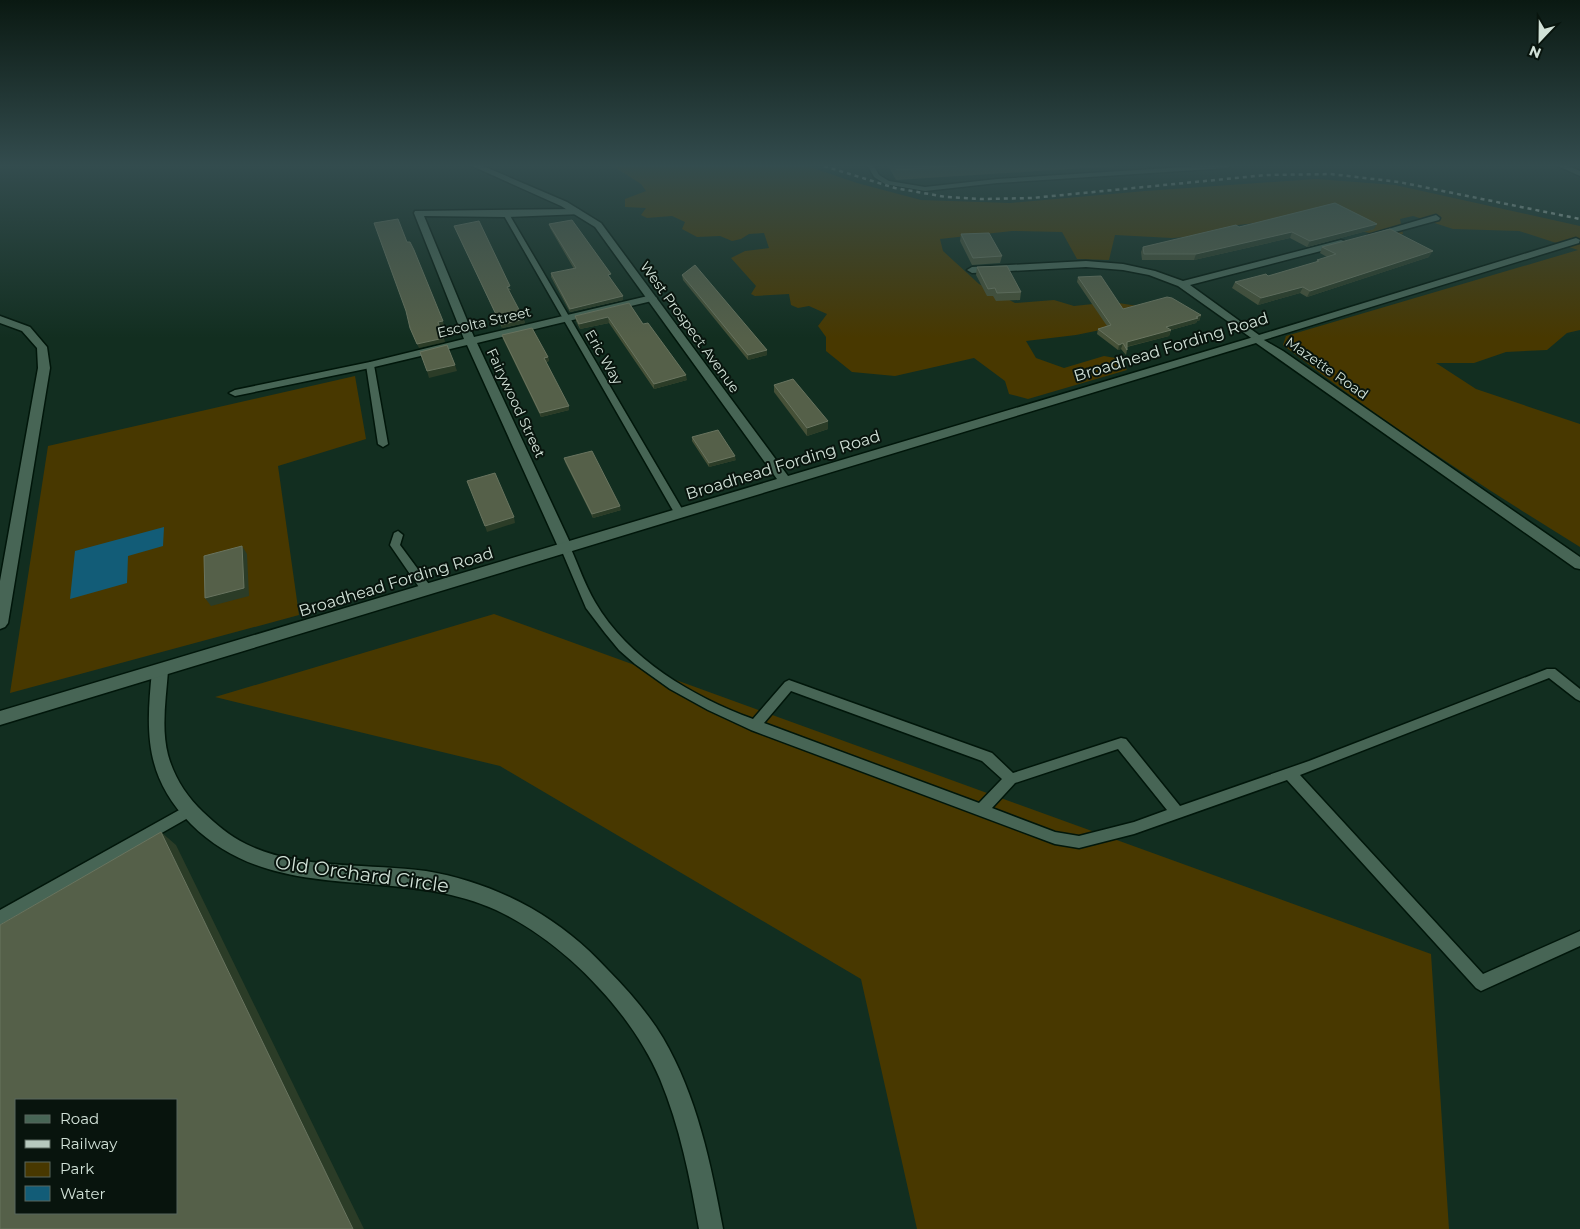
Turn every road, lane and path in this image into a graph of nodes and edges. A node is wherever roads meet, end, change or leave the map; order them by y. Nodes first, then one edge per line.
1 (422, 223) edge
2 (511, 223) edge
3 (595, 223) edge
4 (1416, 223) edge
5 (1576, 241) dead end
6 (972, 270) edge
7 (1182, 284) junction
8 (652, 298) junction
9 (566, 318) junction
10 (0, 319) edge
11 (1257, 339) junction
12 (470, 340) junction
13 (370, 364) junction
14 (235, 393) dead end
15 (383, 444) dead end
16 (786, 482) junction
17 (680, 514) junction
18 (398, 535) dead end
19 (566, 549) junction
20 (1580, 564) edge
21 (427, 590) junction
22 (3, 591) edge
23 (0, 623) edge
24 (160, 670) junction
25 (1580, 696) edge
26 (0, 718) edge
27 (755, 726) junction
28 (1289, 773) junction
29 (1011, 779) junction
30 (190, 810) junction
31 (980, 811) junction
32 (1178, 813) junction
33 (0, 918) edge
34 (1580, 938) edge
35 (711, 1229) edge

1 - 12 street, Fairywood Street
2 - 9 lane, Eric Way
3 - 8 street, West Prospect Avenue
4 - 7 street
5 - 11 street, Broadhead Fording Road
6 - 7 street, Mazette Road
7 - 11 street, Mazette Road
8 - 9 street, Escolta Street
8 - 16 street, West Prospect Avenue
9 - 12 street, Escolta Street
9 - 17 lane, Eric Way
10 - 22 street
11 - 16 street, Broadhead Fording Road
11 - 20 street, Mazette Road
12 - 13 street, Escolta Street
12 - 19 street, Fairywood Street
13 - 14 street, Escolta Street
13 - 15 lane
16 - 17 street, Broadhead Fording Road
17 - 19 street, Broadhead Fording Road
18 - 21 lane
19 - 21 street, Broadhead Fording Road
19 - 27 lane
21 - 24 street, Broadhead Fording Road
22 - 23 street
24 - 26 street, Broadhead Fording Road
24 - 30 street, Old Orchard Circle
25 - 28 lane
27 - 29 lane
27 - 31 lane
28 - 32 lane
28 - 34 lane
29 - 31 lane
29 - 32 lane
30 - 33 lane
30 - 35 street, Old Orchard Circle
31 - 32 lane

